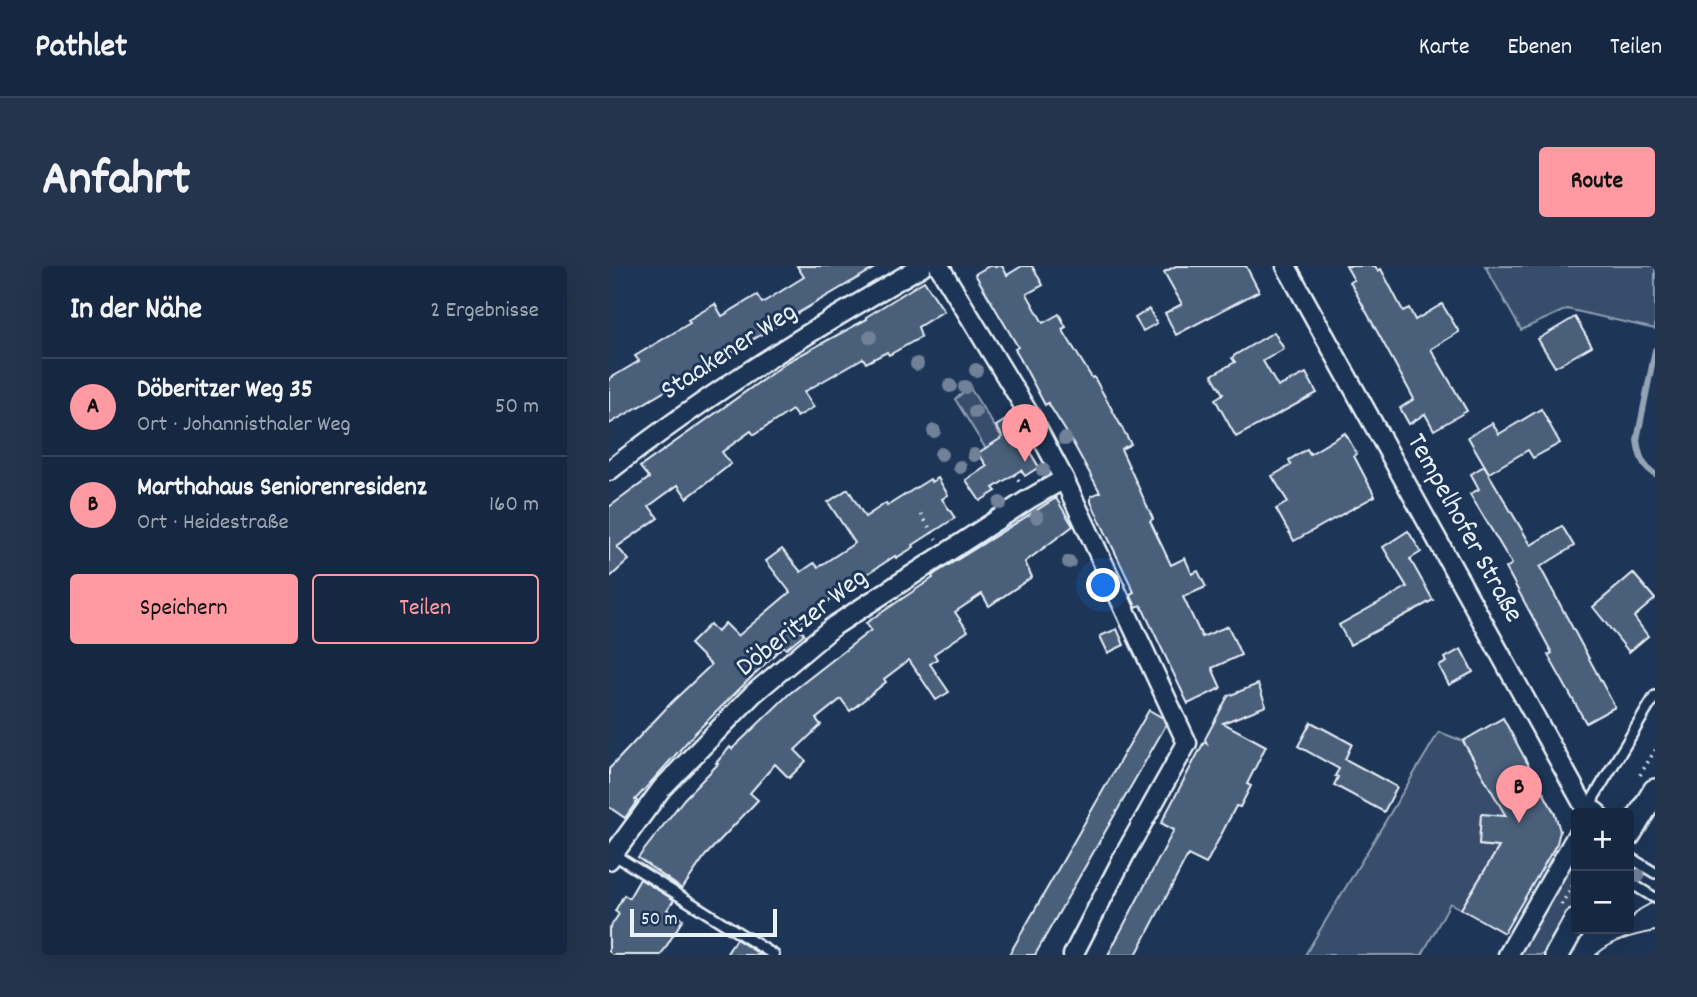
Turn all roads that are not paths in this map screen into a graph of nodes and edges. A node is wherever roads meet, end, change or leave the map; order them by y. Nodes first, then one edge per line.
1 (922, 266) edge
2 (939, 266) edge
3 (1286, 266) edge
4 (609, 471) edge
5 (1064, 480) junction
6 (1655, 696) edge
7 (1655, 791) edge
8 (1589, 808) edge
9 (1593, 808) edge
10 (1634, 822) edge
11 (1571, 846) edge
12 (611, 857) edge
13 (1634, 860) edge
14 (1655, 873) edge
15 (1634, 886) edge
16 (1655, 898) edge
17 (1567, 915) edge
18 (775, 955) edge
19 (1073, 955) edge
20 (1508, 955) edge
21 (1557, 955) edge

1 - 4 street, Staakener Weg
2 - 5 street
3 - 8 street, Tempelhofer Straße
5 - 12 street, Döberitzer Weg
5 - 19 street
6 - 9 lane
7 - 10 street
11 - 20 street
12 - 18 lane, Döberitzer Weg
13 - 14 lane
15 - 16 lane
17 - 21 street

